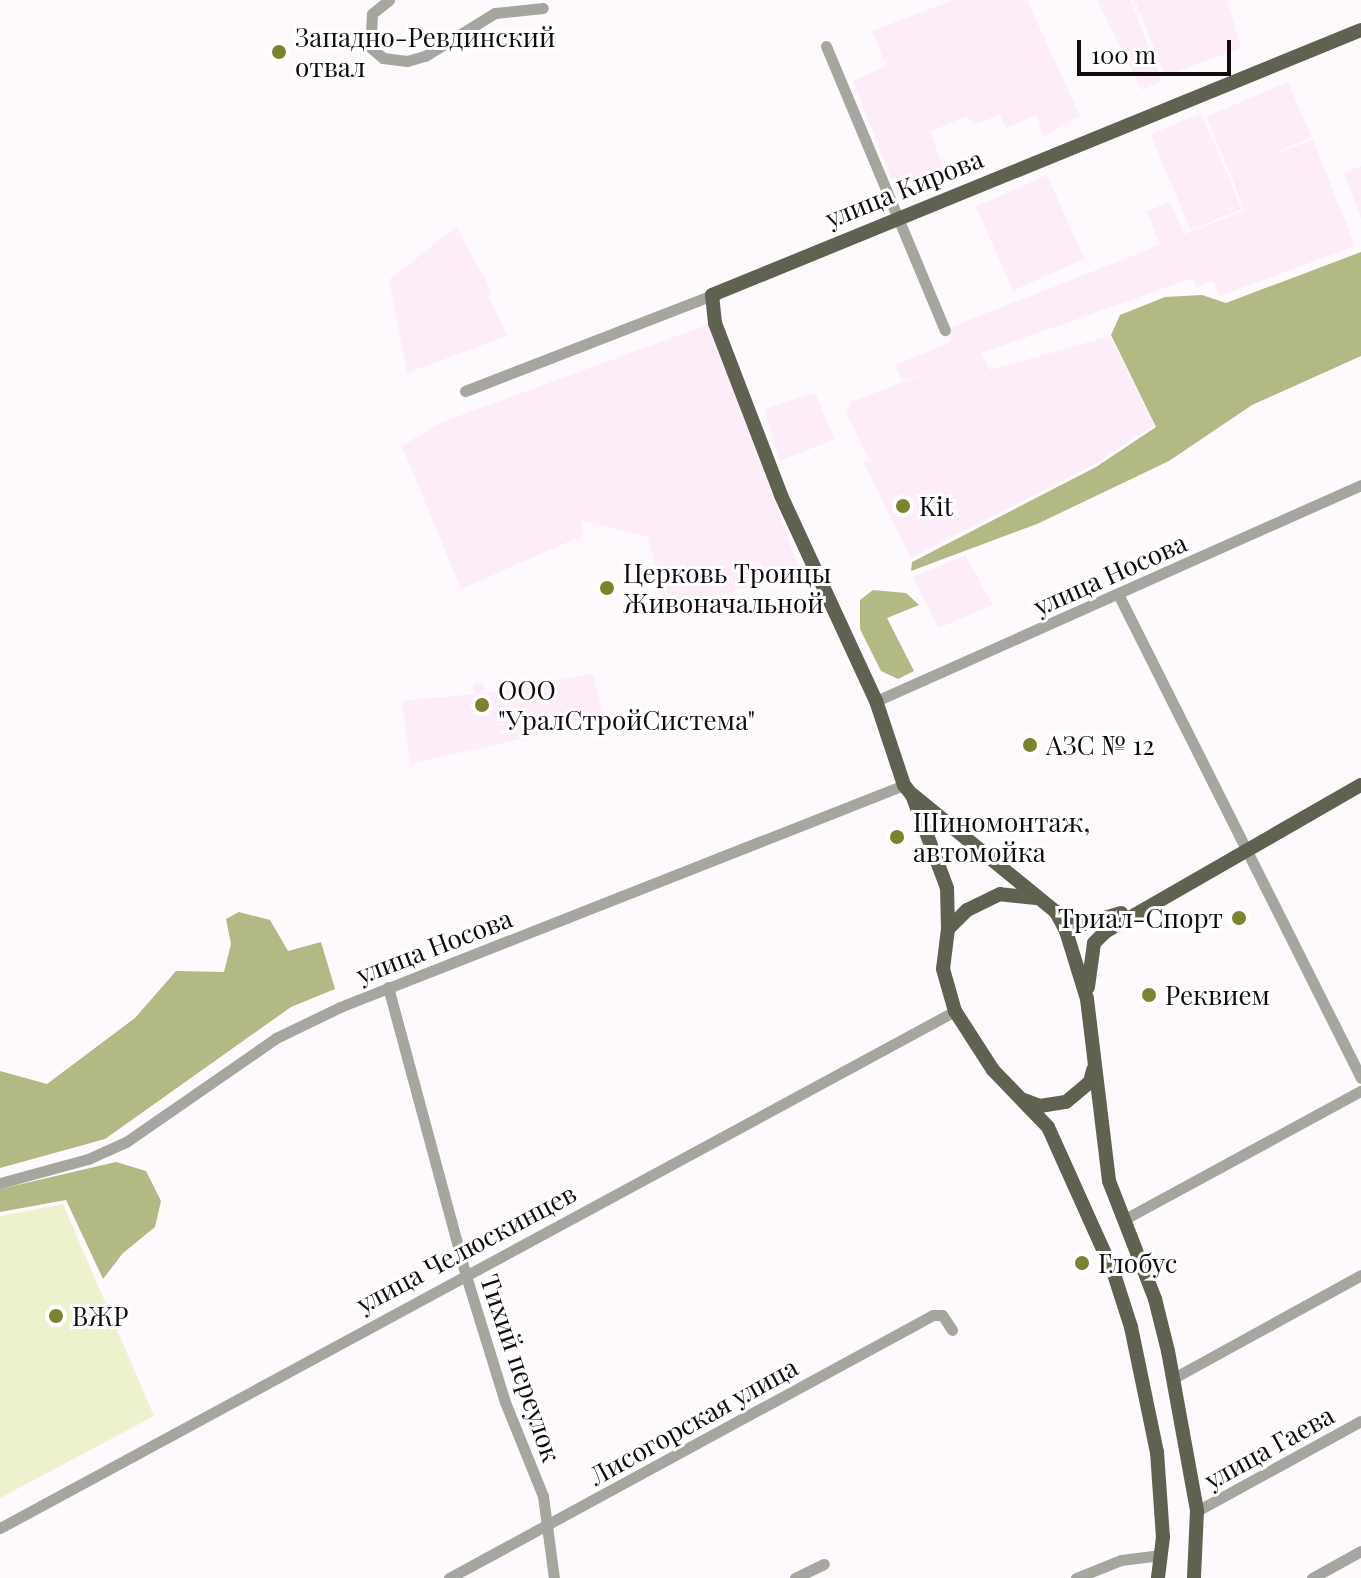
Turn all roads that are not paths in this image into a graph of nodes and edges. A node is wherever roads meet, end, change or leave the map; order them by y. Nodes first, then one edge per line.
1 (389, 0) edge
2 (543, 8) dead end
3 (1361, 30) edge
4 (826, 46) dead end
5 (900, 214) junction
6 (712, 295) junction
7 (945, 330) dead end
8 (465, 391) dead end
9 (1361, 485) edge
10 (1119, 596) junction
11 (876, 701) junction
12 (1361, 785) edge
13 (908, 790) junction
14 (1243, 850) junction
15 (1162, 896) junction
16 (1040, 899) junction
17 (1056, 912) junction
18 (948, 929) junction
19 (388, 987) junction
20 (1087, 999) junction
21 (955, 1011) junction
22 (1095, 1066) junction
23 (1361, 1078) edge
24 (1361, 1091) edge
25 (1016, 1097) junction
26 (0, 1183) edge
27 (1123, 1220) junction
28 (1361, 1275) edge
29 (466, 1276) junction
30 (952, 1330) dead end
31 (1172, 1379) junction
32 (1361, 1421) edge
33 (1197, 1511) junction
34 (547, 1526) junction
35 (0, 1528) edge
36 (1361, 1551) edge
37 (1161, 1555) junction
38 (824, 1564) dead end
39 (449, 1578) edge
40 (554, 1578) edge
41 (795, 1578) edge
42 (1076, 1578) edge
43 (1158, 1578) edge
44 (1194, 1578) edge
45 (1312, 1578) edge

1 - 2 street
3 - 5 main road, улица Кирова
4 - 5 street
5 - 6 main road, улица Кирова
5 - 7 street
6 - 8 street, улица Кирова
6 - 11 main road
9 - 10 street, улица Носова
10 - 11 street, улица Носова
10 - 14 street
11 - 13 main road
12 - 14 main road
13 - 16 main road
13 - 18 main road
13 - 19 street, улица Носова
14 - 15 main road
14 - 23 street
15 - 17 main road
15 - 20 main road
16 - 17 main road
16 - 18 main road
17 - 20 main road
18 - 21 main road
19 - 26 street, улица Носова
19 - 29 street, Тихий переулок
20 - 22 main road
21 - 25 main road
21 - 29 street, улица Челюскинцев
22 - 25 main road
22 - 27 main road
24 - 27 street
25 - 37 main road
27 - 31 main road
28 - 31 street
29 - 34 street, Тихий переулок
29 - 35 street, улица Челюскинцев
30 - 34 street, Лисогорская улица
31 - 33 main road
32 - 33 street, улица Гаева
33 - 44 main road
34 - 39 street, Лисогорская улица
34 - 40 street, Тихий переулок
36 - 45 street
37 - 42 street
37 - 43 main road
38 - 41 street

